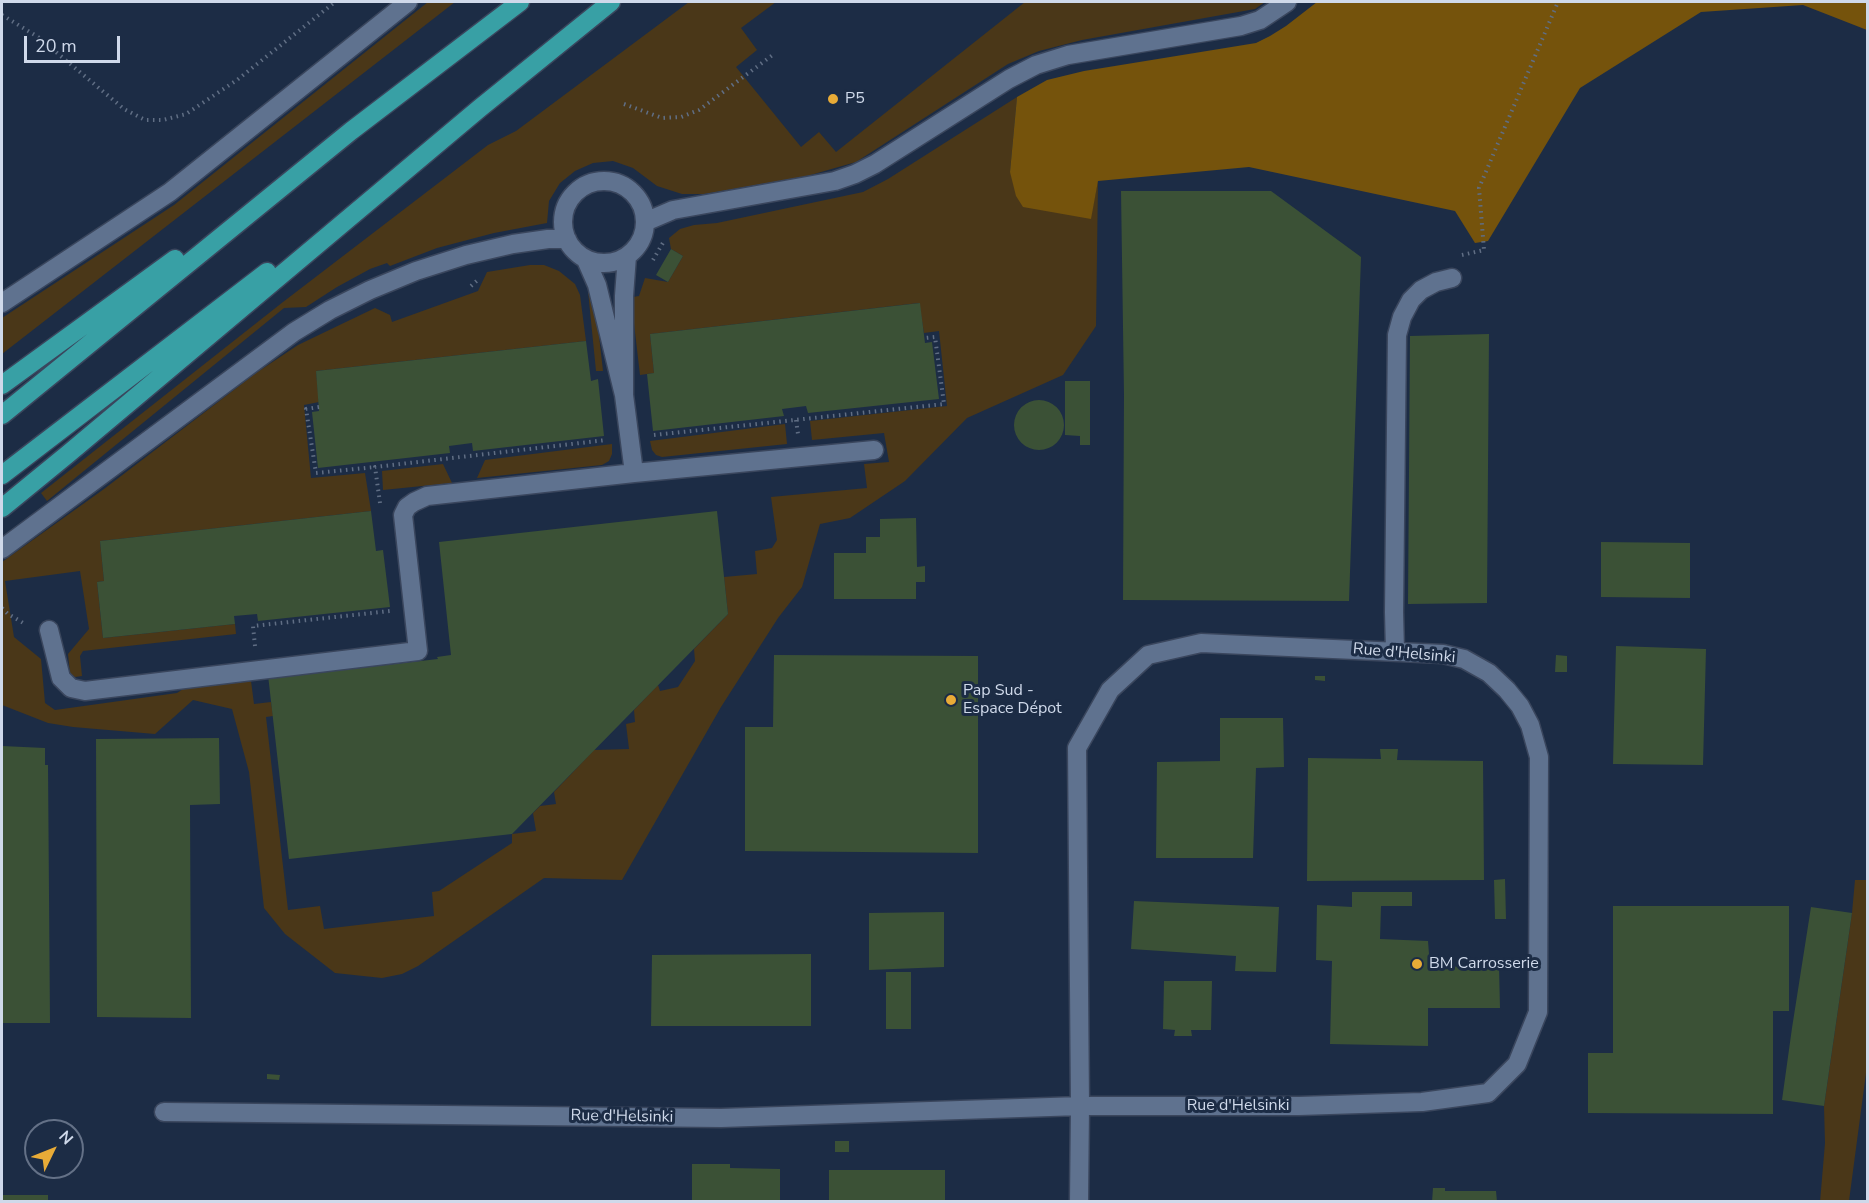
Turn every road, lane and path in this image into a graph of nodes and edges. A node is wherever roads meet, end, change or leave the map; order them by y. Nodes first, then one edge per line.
1 (335, 2) edge
2 (408, 2) edge
3 (520, 2) edge
4 (611, 2) edge
5 (1287, 2) edge
6 (1558, 2) edge
7 (2, 15) edge
8 (774, 54) dead end
9 (624, 104) dead end
10 (480, 108) junction
11 (351, 131) junction
12 (645, 222) junction
13 (567, 239) junction
14 (1484, 250) dead end
15 (627, 256) junction
16 (586, 260) junction
17 (483, 273) dead end
18 (1452, 278) dead end
19 (471, 286) dead end
20 (2, 303) edge
21 (925, 338) dead end
22 (2, 386) edge
23 (624, 395) junction
24 (319, 408) dead end
25 (2, 415) edge
26 (606, 429) dead end
27 (650, 435) dead end
28 (874, 450) dead end
29 (375, 467) junction
30 (634, 473) junction
31 (2, 476) edge
32 (2, 508) edge
33 (381, 511) dead end
34 (2, 549) edge
35 (394, 611) dead end
36 (49, 630) dead end
37 (1395, 651) junction
38 (257, 670) junction
39 (1080, 1106) junction
40 (164, 1112) dead end
41 (1079, 1202) edge

1 - 7 path
2 - 20 street
3 - 11 highway
4 - 10 highway
5 - 12 street
6 - 14 path
8 - 9 path
10 - 31 highway
10 - 32 highway
11 - 22 highway
11 - 25 highway
12 - 13 street
12 - 15 street
13 - 16 street
13 - 34 street
15 - 16 street
15 - 23 street
16 - 23 street
17 - 19 path
18 - 37 street
21 - 27 path
23 - 30 street
24 - 29 path
26 - 29 path
28 - 30 street
29 - 33 path
30 - 38 street
35 - 38 path
36 - 38 street
37 - 39 street, Rue d'Helsinki
37 - 39 street, Rue d'Helsinki
39 - 40 street, Rue d'Helsinki
39 - 41 street, Rue d'Helsinki

